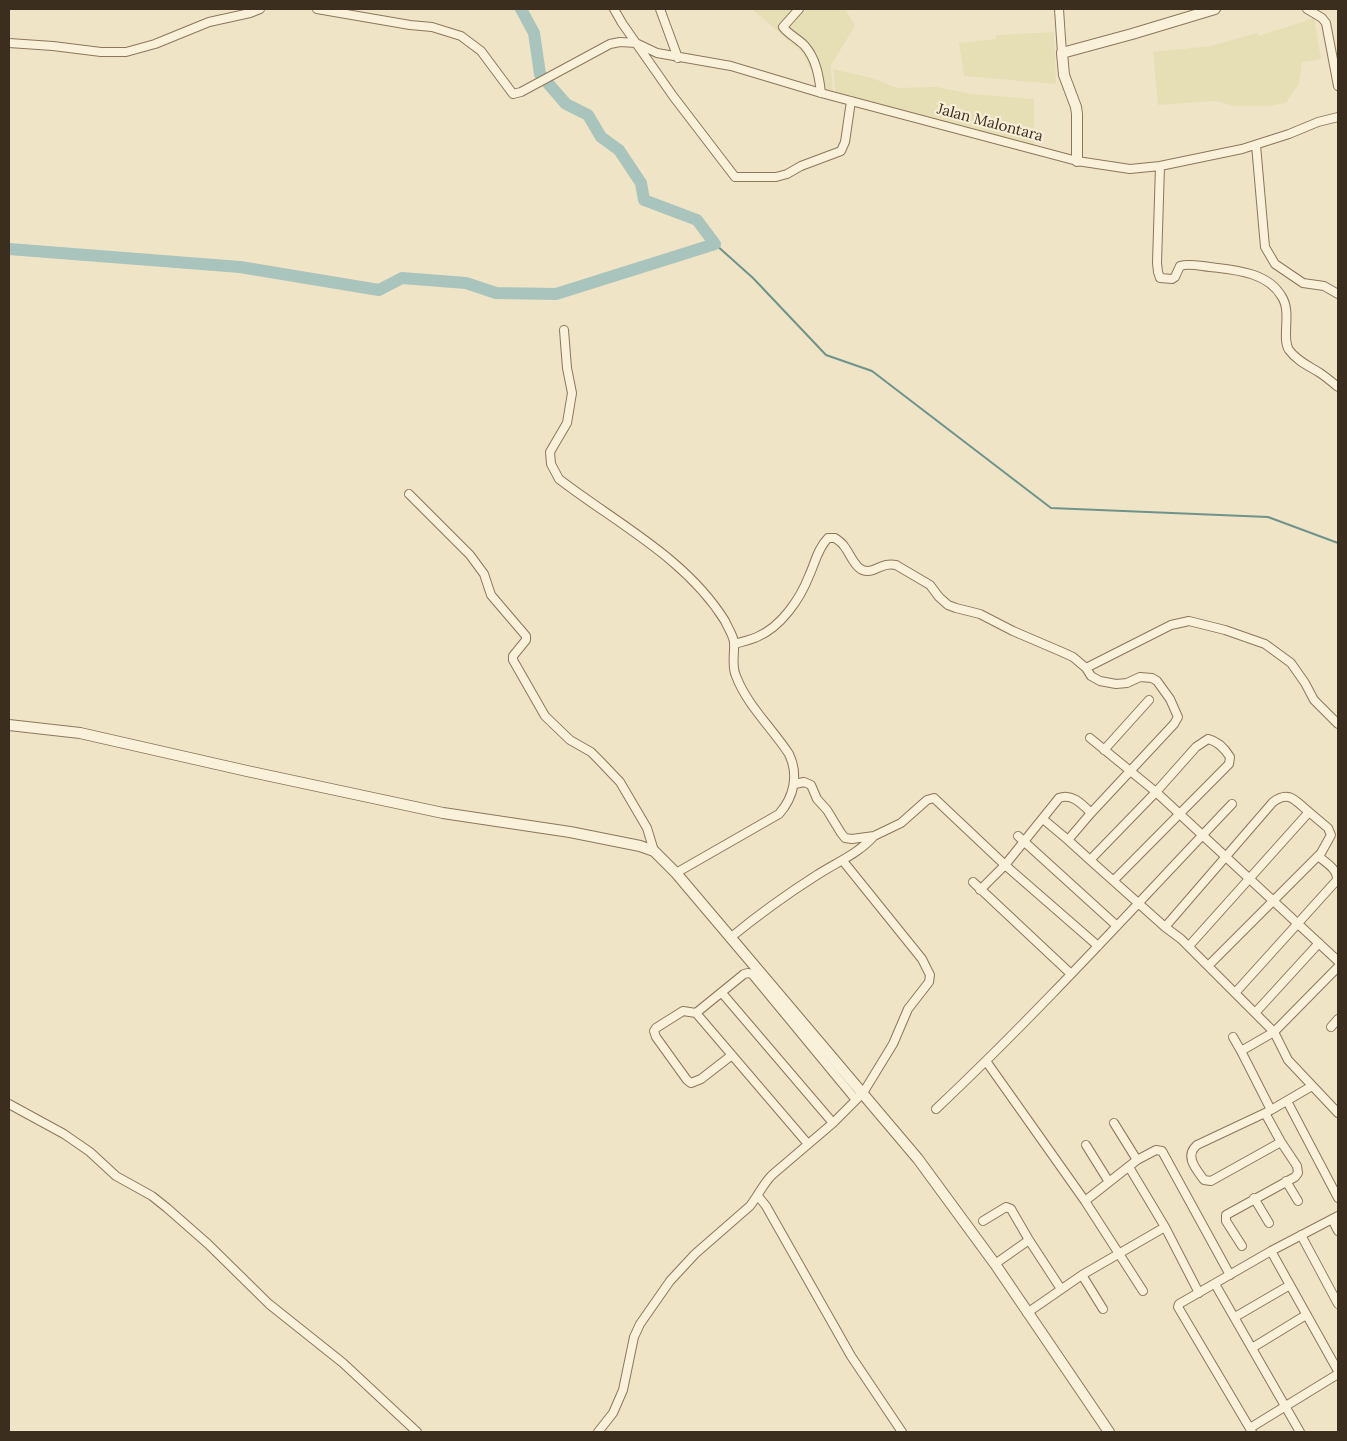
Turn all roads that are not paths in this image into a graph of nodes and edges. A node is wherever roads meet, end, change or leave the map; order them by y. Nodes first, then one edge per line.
1 (260, 9) edge
2 (317, 9) edge
3 (614, 9) edge
4 (660, 9) edge
5 (798, 9) edge
6 (1059, 9) edge
7 (1215, 9) edge
8 (1307, 9) edge
9 (9, 43) edge
10 (636, 43) junction
11 (1062, 53) junction
12 (678, 58) junction
13 (1338, 86) edge
14 (821, 93) junction
15 (851, 101) junction
16 (1338, 117) edge
17 (1256, 145) junction
18 (1077, 161) junction
19 (1160, 166) junction
20 (1338, 294) edge
21 (564, 330) dead end
22 (1338, 387) edge
23 (409, 494) dead end
24 (734, 644) junction
25 (1086, 668) junction
26 (1149, 700) dead end
27 (1338, 724) edge
28 (9, 725) edge
29 (1090, 738) dead end
30 (1104, 750) junction
31 (1130, 771) junction
32 (795, 784) junction
33 (1156, 792) junction
34 (1232, 804) dead end
35 (1309, 812) junction
36 (1091, 813) junction
37 (1180, 814) junction
38 (1042, 818) junction
39 (1203, 835) junction
40 (874, 836) junction
41 (1021, 839) junction
42 (1068, 840) junction
43 (654, 851) junction
44 (1226, 856) junction
45 (1318, 856) junction
46 (1090, 860) junction
47 (843, 861) junction
48 (1005, 866) junction
49 (676, 873) junction
50 (1250, 879) junction
51 (1114, 880) junction
52 (973, 882) dead end
53 (980, 890) junction
54 (1273, 901) junction
55 (1138, 903) junction
56 (1298, 924) junction
57 (1117, 926) junction
58 (1164, 926) junction
59 (730, 938) junction
60 (1319, 943) junction
61 (1098, 946) junction
62 (1189, 946) junction
63 (1338, 961) edge
64 (1208, 966) junction
65 (1338, 967) edge
66 (1072, 974) junction
67 (722, 993) junction
68 (1235, 993) junction
69 (696, 1013) junction
70 (1255, 1013) junction
71 (1338, 1019) edge
72 (1331, 1027) dead end
73 (1274, 1032) junction
74 (1234, 1037) dead end
75 (1241, 1051) junction
76 (732, 1055) junction
77 (986, 1062) junction
78 (1312, 1086) junction
79 (860, 1097) junction
80 (1287, 1101) junction
81 (9, 1104) edge
82 (936, 1109) dead end
83 (1268, 1111) junction
84 (1338, 1113) edge
85 (833, 1123) junction
86 (1114, 1123) dead end
87 (1281, 1142) junction
88 (808, 1144) junction
89 (1086, 1145) dead end
90 (1137, 1160) junction
91 (1129, 1167) junction
92 (1338, 1178) edge
93 (1286, 1181) junction
94 (1109, 1182) junction
95 (1330, 1183) junction
96 (758, 1196) junction
97 (1254, 1198) junction
98 (1338, 1198) edge
99 (1085, 1201) junction
100 (1298, 1201) dead end
101 (1335, 1217) edge
102 (983, 1221) dead end
103 (1268, 1223) dead end
104 (1165, 1227) junction
105 (1338, 1231) edge
106 (1301, 1235) junction
107 (1029, 1240) junction
108 (1242, 1246) dead end
109 (1271, 1251) junction
110 (1119, 1253) junction
111 (995, 1264) junction
112 (1082, 1275) junction
113 (1230, 1275) junction
114 (1215, 1284) junction
115 (1290, 1285) junction
116 (1062, 1289) junction
117 (1143, 1291) dead end
118 (1199, 1293) junction
119 (1338, 1304) edge
120 (1103, 1309) dead end
121 (1027, 1313) junction
122 (1306, 1315) junction
123 (1235, 1317) junction
124 (1252, 1348) junction
125 (1338, 1372) edge
126 (1286, 1407) junction
127 (1251, 1430) edge
128 (417, 1432) edge
129 (598, 1432) edge
130 (902, 1432) edge
131 (1109, 1432) edge
132 (1300, 1432) edge

1 - 9 street
2 - 10 street
3 - 10 street
4 - 12 street
5 - 14 street
6 - 11 street
7 - 11 street
8 - 13 street
10 - 12 street, Jalan Malontara
10 - 15 street
11 - 18 street
12 - 14 street, Jalan Malontara
14 - 15 street, Jalan Malontara
15 - 18 street, Jalan Malontara
16 - 17 street, Jalan Malontara
17 - 19 street, Jalan Malontara
17 - 20 street
18 - 19 street, Jalan Malontara
19 - 22 street
21 - 24 street
23 - 43 street
24 - 25 street
24 - 32 street
25 - 27 street
25 - 31 street
26 - 30 street
28 - 43 street
29 - 30 street
30 - 31 street
31 - 33 street
31 - 36 street
32 - 40 street
32 - 49 street
33 - 37 street
33 - 37 street
33 - 46 street
34 - 39 street
35 - 44 street
35 - 45 street
35 - 50 street
36 - 38 street
36 - 42 street
37 - 39 street
37 - 51 street
38 - 41 street
38 - 42 street
39 - 44 street
39 - 55 street
40 - 47 street
40 - 48 street
41 - 48 street
41 - 57 street
42 - 46 street
43 - 49 street
44 - 50 street
44 - 58 street
45 - 54 street
45 - 56 street
46 - 51 street
47 - 59 street
47 - 79 street
48 - 53 street
48 - 61 street
49 - 59 street
50 - 54 street
50 - 62 street
51 - 55 street
52 - 53 street
53 - 66 street
54 - 56 street
54 - 64 street
55 - 57 street
55 - 58 street
56 - 60 street
56 - 68 street
57 - 61 street
58 - 62 street
59 - 79 street
60 - 63 street
60 - 70 street
61 - 66 street
62 - 64 street
64 - 68 street
65 - 73 street
66 - 77 street
67 - 69 street
67 - 79 street
67 - 85 street
68 - 70 street
69 - 76 street
69 - 76 street
70 - 73 street
71 - 72 street
73 - 75 street
73 - 78 street
74 - 75 street
75 - 83 street
76 - 88 street
77 - 82 street
77 - 99 street
78 - 80 street
78 - 84 street
79 - 85 street
79 - 111 street
80 - 83 street
80 - 95 street
81 - 128 street
83 - 87 street
83 - 87 street
85 - 88 street
86 - 90 street
87 - 93 street
88 - 96 street
89 - 94 street
90 - 91 street
90 - 113 street
91 - 94 street
91 - 104 street
92 - 95 street
93 - 97 street
93 - 100 street
94 - 99 street
95 - 98 street
96 - 129 street
96 - 130 street
97 - 103 street
97 - 108 street
99 - 110 street
101 - 105 street
101 - 106 street
102 - 107 street
104 - 110 street
104 - 118 street
106 - 109 street
106 - 119 street
107 - 111 street
107 - 116 street
109 - 113 street
109 - 115 street
110 - 112 street
110 - 117 street
111 - 121 street
112 - 116 street
112 - 120 street
113 - 114 street
114 - 118 street
114 - 123 street
115 - 122 street
115 - 123 street
116 - 121 street
118 - 127 street
121 - 131 street
122 - 124 street
122 - 125 street
123 - 124 street
124 - 126 street
125 - 126 street
126 - 127 street
126 - 132 street

